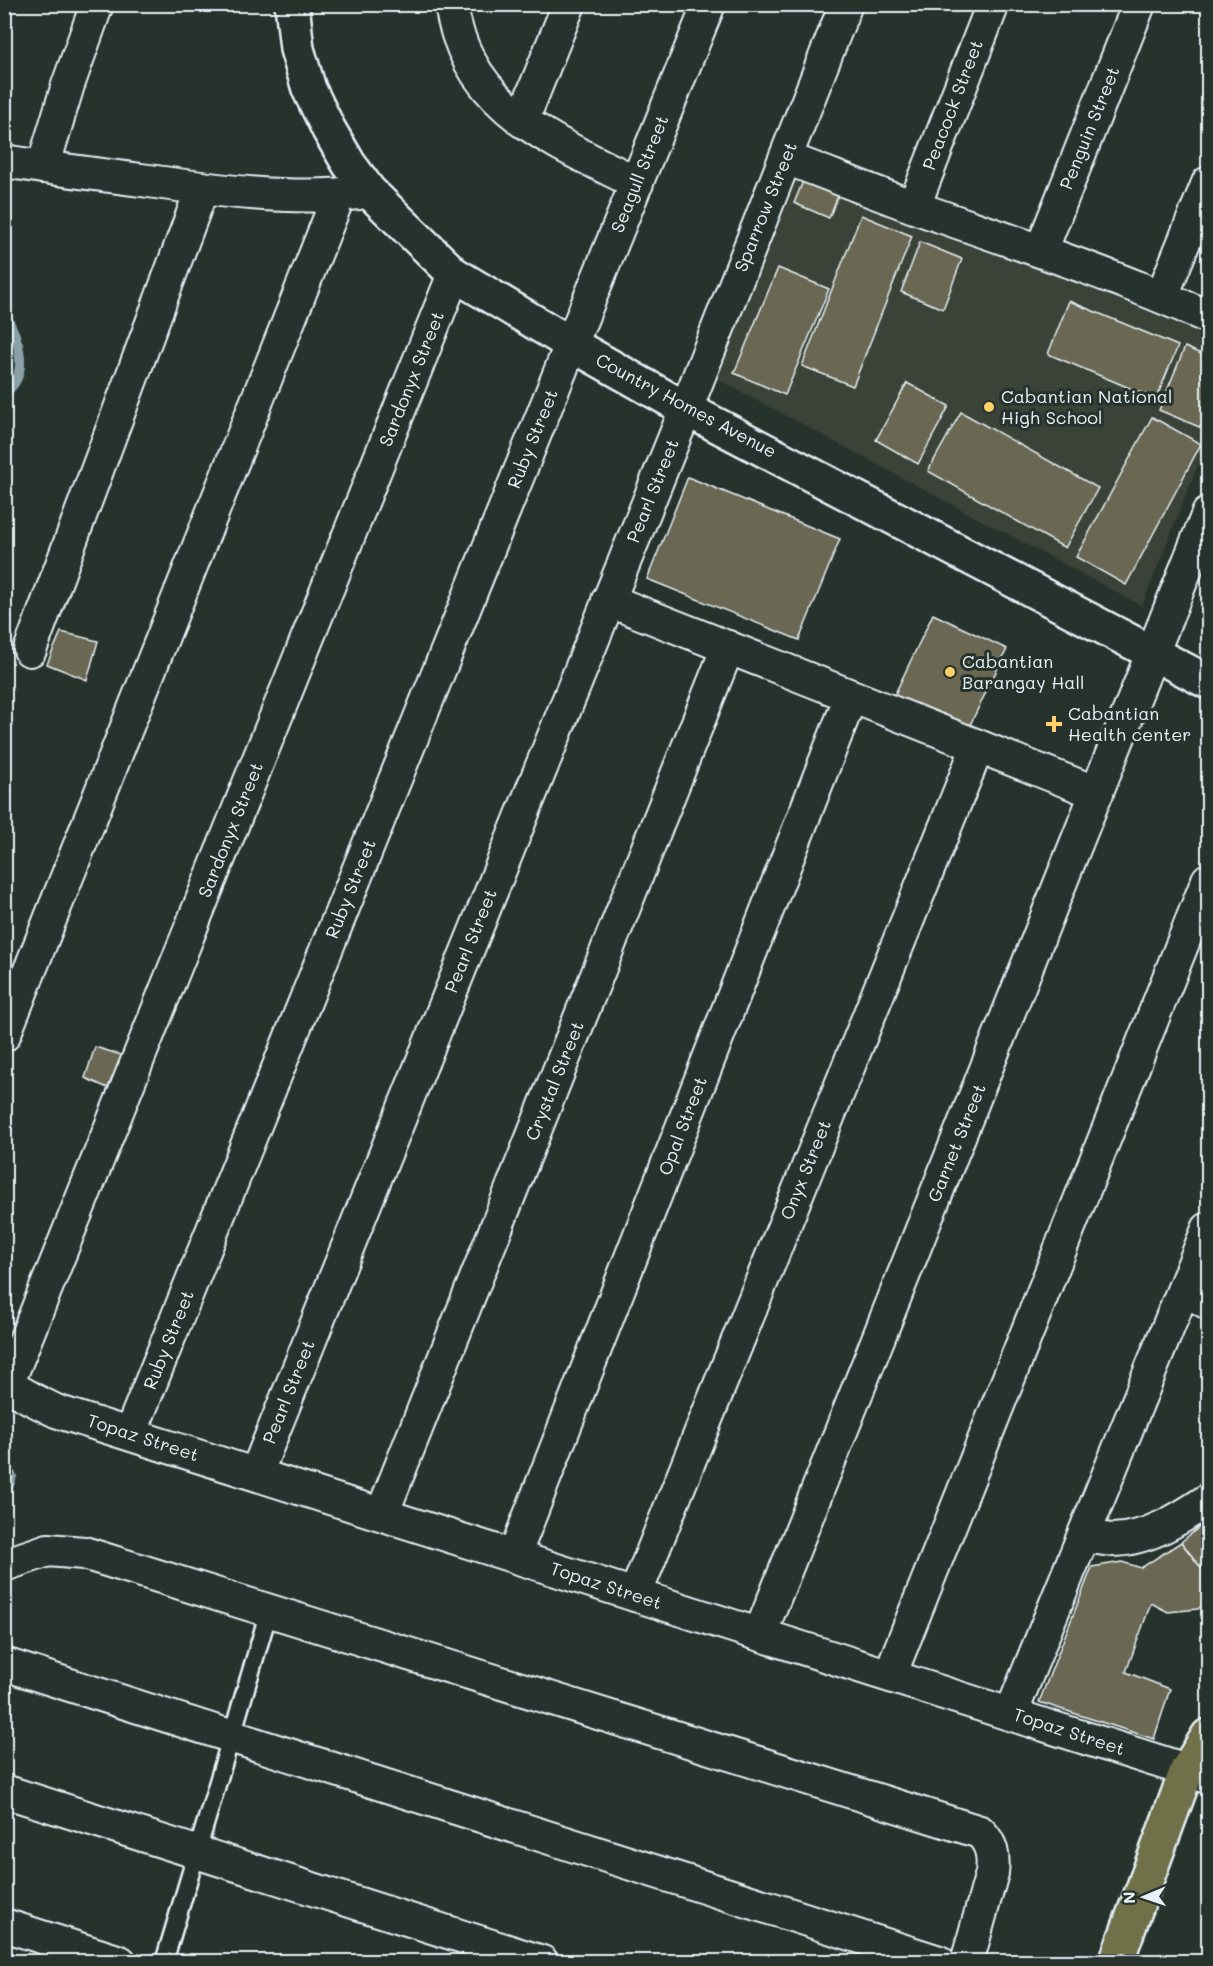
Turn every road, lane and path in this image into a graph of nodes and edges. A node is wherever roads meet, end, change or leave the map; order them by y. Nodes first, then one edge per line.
1 (98, 4) edge
2 (292, 4) edge
3 (451, 4) edge
4 (569, 4) edge
5 (710, 4) edge
6 (846, 4) edge
7 (993, 4) edge
8 (1139, 4) edge
9 (522, 121) junction
10 (786, 158) junction
11 (4, 161) edge
12 (43, 167) junction
13 (637, 183) junction
14 (1209, 183) edge
15 (202, 189) junction
16 (354, 193) junction
17 (914, 206) junction
18 (1041, 251) junction
19 (454, 274) junction
20 (1162, 297) junction
21 (1209, 317) edge
22 (572, 344) junction
23 (686, 409) junction
24 (1209, 514) edge
25 (608, 600) junction
26 (728, 647) junction
27 (30, 650) dead end
28 (1154, 653) junction
29 (1209, 682) edge
30 (851, 696) junction
31 (978, 746) junction
32 (1097, 793) junction
33 (1209, 880) edge
34 (4, 1035) edge
35 (1209, 1229) edge
36 (1196, 1296) edge
37 (6, 1384) edge
38 (130, 1434) junction
39 (256, 1474) junction
40 (1209, 1500) edge
41 (382, 1514) junction
42 (1084, 1536) junction
43 (514, 1556) junction
44 (4, 1565) edge
45 (635, 1595) junction
46 (269, 1611) junction
47 (760, 1634) junction
48 (4, 1664) edge
49 (890, 1675) junction
50 (1011, 1714) junction
51 (231, 1736) junction
52 (1209, 1736) edge
53 (1198, 1774) edge
54 (4, 1791) edge
55 (196, 1851) junction
56 (4, 1925) edge
57 (120, 1962) edge
58 (164, 1962) edge
59 (542, 1962) edge
60 (939, 1962) edge
61 (966, 1962) edge
62 (1116, 1962) edge

1 - 12 street
2 - 16 main road, Country Homes Avenue
3 - 9 street
4 - 9 street
5 - 13 street, Seagull Street
6 - 10 street, Sparrow Street
7 - 17 street, Peacock Street
8 - 18 street, Penguin Street
9 - 13 street
10 - 17 street
10 - 23 street, Sparrow Street
11 - 12 street
12 - 15 street
13 - 22 street, Seagull Street
14 - 20 street
15 - 16 street
15 - 27 street
16 - 19 main road, Country Homes Avenue
16 - 34 street
17 - 18 street
18 - 20 street
19 - 22 main road, Country Homes Avenue
19 - 37 street, Sardonyx Street
20 - 21 street
22 - 23 main road, Country Homes Avenue
22 - 38 street, Ruby Street
23 - 25 street, Pearl Street
23 - 28 main road, Country Homes Avenue
24 - 28 street, Garnet Street
25 - 26 street
25 - 39 street, Pearl Street
26 - 30 street
26 - 41 street, Crystal Street
28 - 29 main road, Country Homes Avenue
28 - 32 street, Garnet Street
30 - 31 street
30 - 43 street, Opal Street
31 - 32 street
31 - 45 street, Onyx Street
32 - 47 street, Garnet Street
33 - 49 street
35 - 36 street
36 - 42 street
37 - 38 street, Topaz Street
38 - 39 street, Topaz Street
39 - 41 street, Topaz Street
40 - 42 street
41 - 43 street, Topaz Street
42 - 50 street
43 - 45 street, Topaz Street
44 - 46 street
45 - 47 street, Topaz Street
46 - 51 lane
46 - 61 street
47 - 49 street, Topaz Street
48 - 51 street
49 - 50 street, Topaz Street
50 - 53 street, Topaz Street
51 - 55 lane
51 - 60 street
52 - 53 main road
53 - 62 main road
54 - 55 street
55 - 58 lane
55 - 59 street
56 - 57 street

